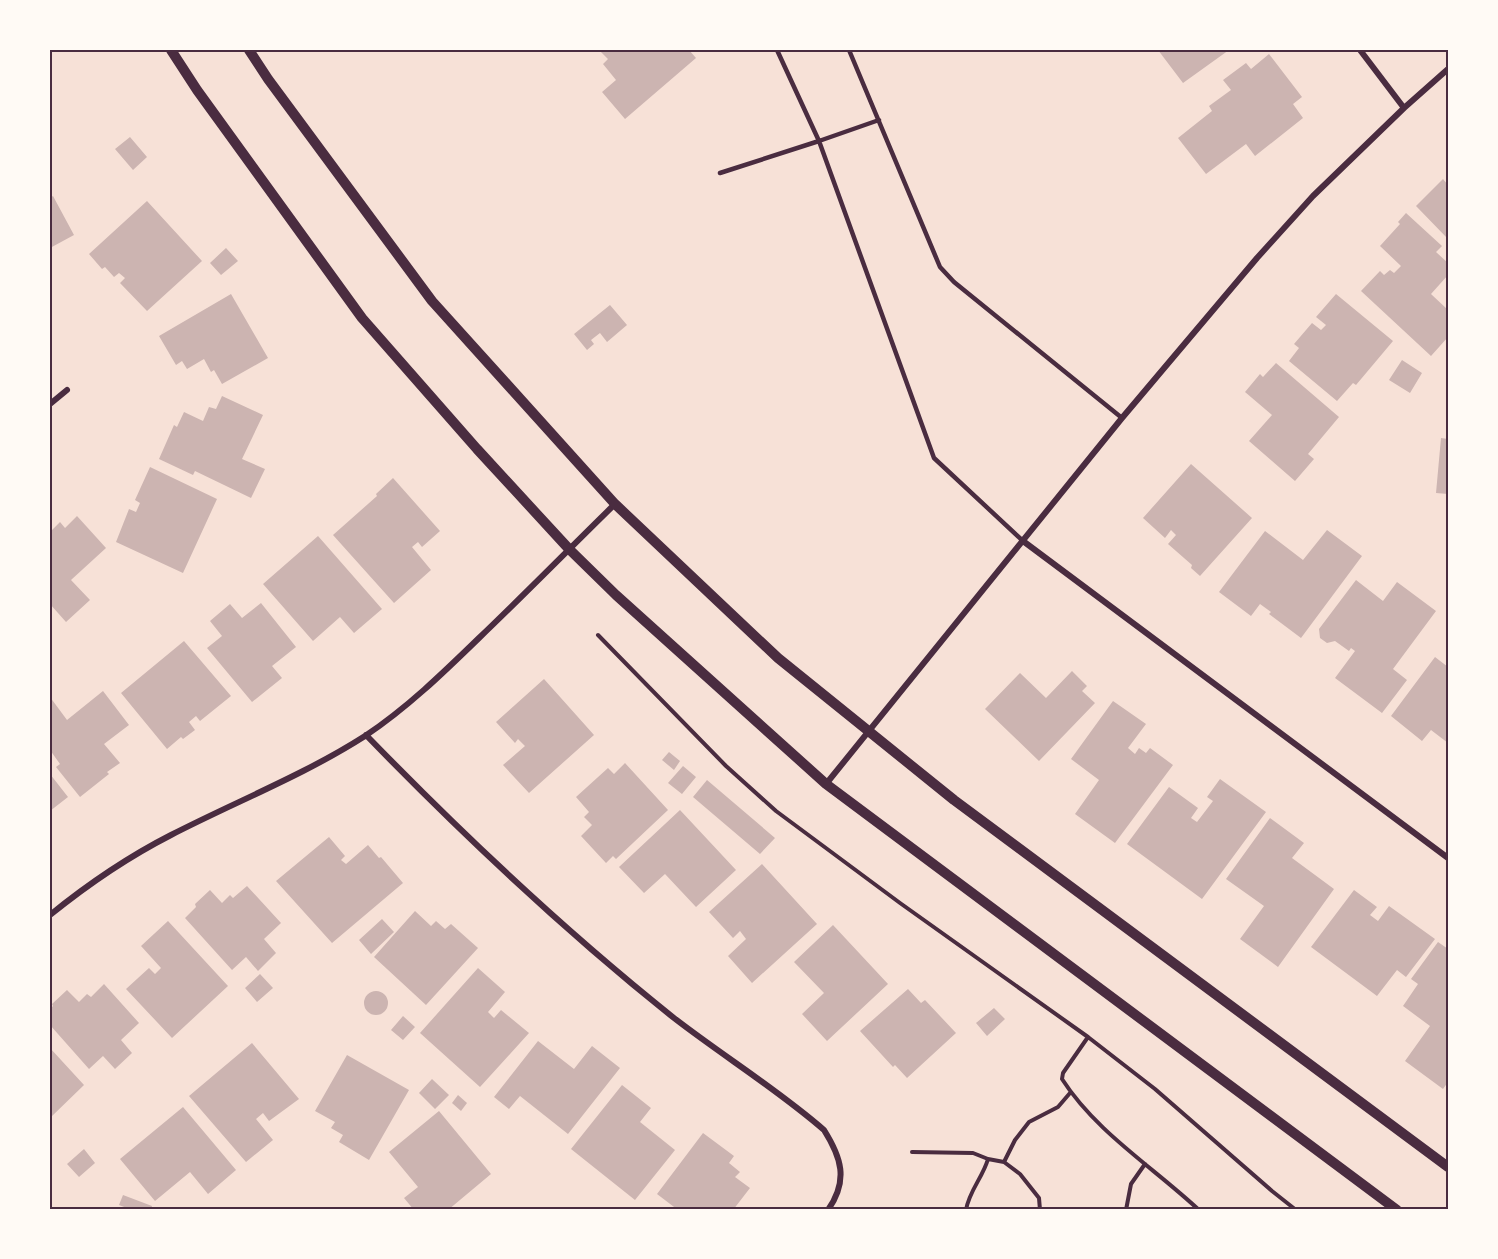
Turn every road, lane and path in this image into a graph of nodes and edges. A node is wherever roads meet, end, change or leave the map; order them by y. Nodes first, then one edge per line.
1 (171, 50) edge
2 (249, 50) edge
3 (777, 50) edge
4 (849, 50) edge
5 (1360, 50) edge
6 (1449, 69) edge
7 (1404, 108) junction
8 (879, 120) junction
9 (819, 141) junction
10 (720, 173) dead end
11 (67, 390) dead end
12 (50, 404) edge
13 (1122, 418) junction
14 (615, 504) junction
15 (1023, 541) junction
16 (569, 549) junction
17 (598, 635) dead end
18 (868, 732) junction
19 (366, 735) junction
20 (826, 784) junction
21 (1449, 858) edge
22 (50, 915) edge
23 (1088, 1037) junction
24 (1071, 1093) junction
25 (912, 1152) dead end
26 (988, 1159) junction
27 (1004, 1162) junction
28 (1145, 1164) junction
29 (1449, 1167) edge
30 (828, 1209) edge
31 (966, 1209) edge
32 (1040, 1209) edge
33 (1126, 1209) edge
34 (1199, 1209) edge
35 (1296, 1209) edge
36 (1397, 1209) edge

1 - 16 street
2 - 14 street
3 - 9 lane
4 - 8 lane
5 - 7 street
6 - 7 street
7 - 13 street
8 - 9 lane
8 - 13 lane
9 - 10 lane
9 - 15 lane
11 - 12 street
13 - 15 street
14 - 16 street
14 - 18 street
15 - 18 street
15 - 21 street
16 - 19 street
16 - 20 street
17 - 23 path
18 - 20 street
18 - 29 street
19 - 22 street
19 - 30 street
20 - 36 street
23 - 24 path
23 - 35 path
24 - 27 path
24 - 28 path
25 - 26 path
26 - 27 path
26 - 31 path
27 - 32 path
28 - 33 path
28 - 34 path

